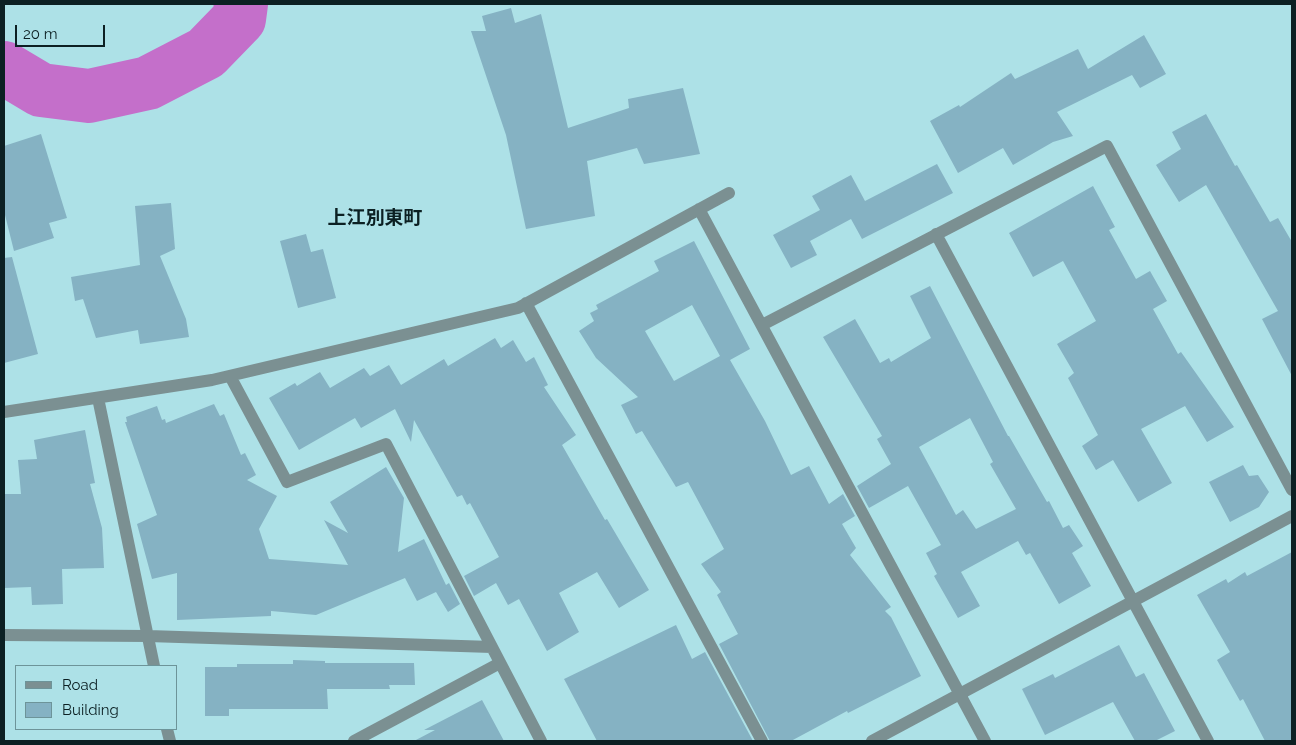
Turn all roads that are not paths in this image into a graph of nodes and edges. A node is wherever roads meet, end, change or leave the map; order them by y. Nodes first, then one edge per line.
1 (729, 193) dead end
2 (700, 209) junction
3 (936, 234) junction
4 (526, 303) junction
5 (762, 325) junction
6 (230, 376) junction
7 (98, 398) junction
8 (4, 412) edge
9 (1292, 490) edge
10 (1292, 516) edge
11 (1134, 602) junction
12 (4, 635) edge
13 (148, 636) junction
14 (492, 647) junction
15 (500, 662) junction
16 (154, 665) edge
17 (960, 694) junction
18 (354, 741) edge
19 (541, 741) edge
20 (762, 741) edge
21 (872, 741) edge
22 (985, 741) edge
23 (1208, 741) edge

1 - 2 street
2 - 4 street
2 - 5 street
3 - 5 street
3 - 9 street
3 - 11 street
4 - 6 street
4 - 20 street
5 - 17 street
6 - 7 street
6 - 14 street
7 - 8 street
7 - 13 street
10 - 11 street
11 - 17 street
11 - 23 street
12 - 13 street
13 - 14 street
13 - 16 street
14 - 15 street
15 - 18 street
15 - 19 street
17 - 21 street
17 - 22 street

